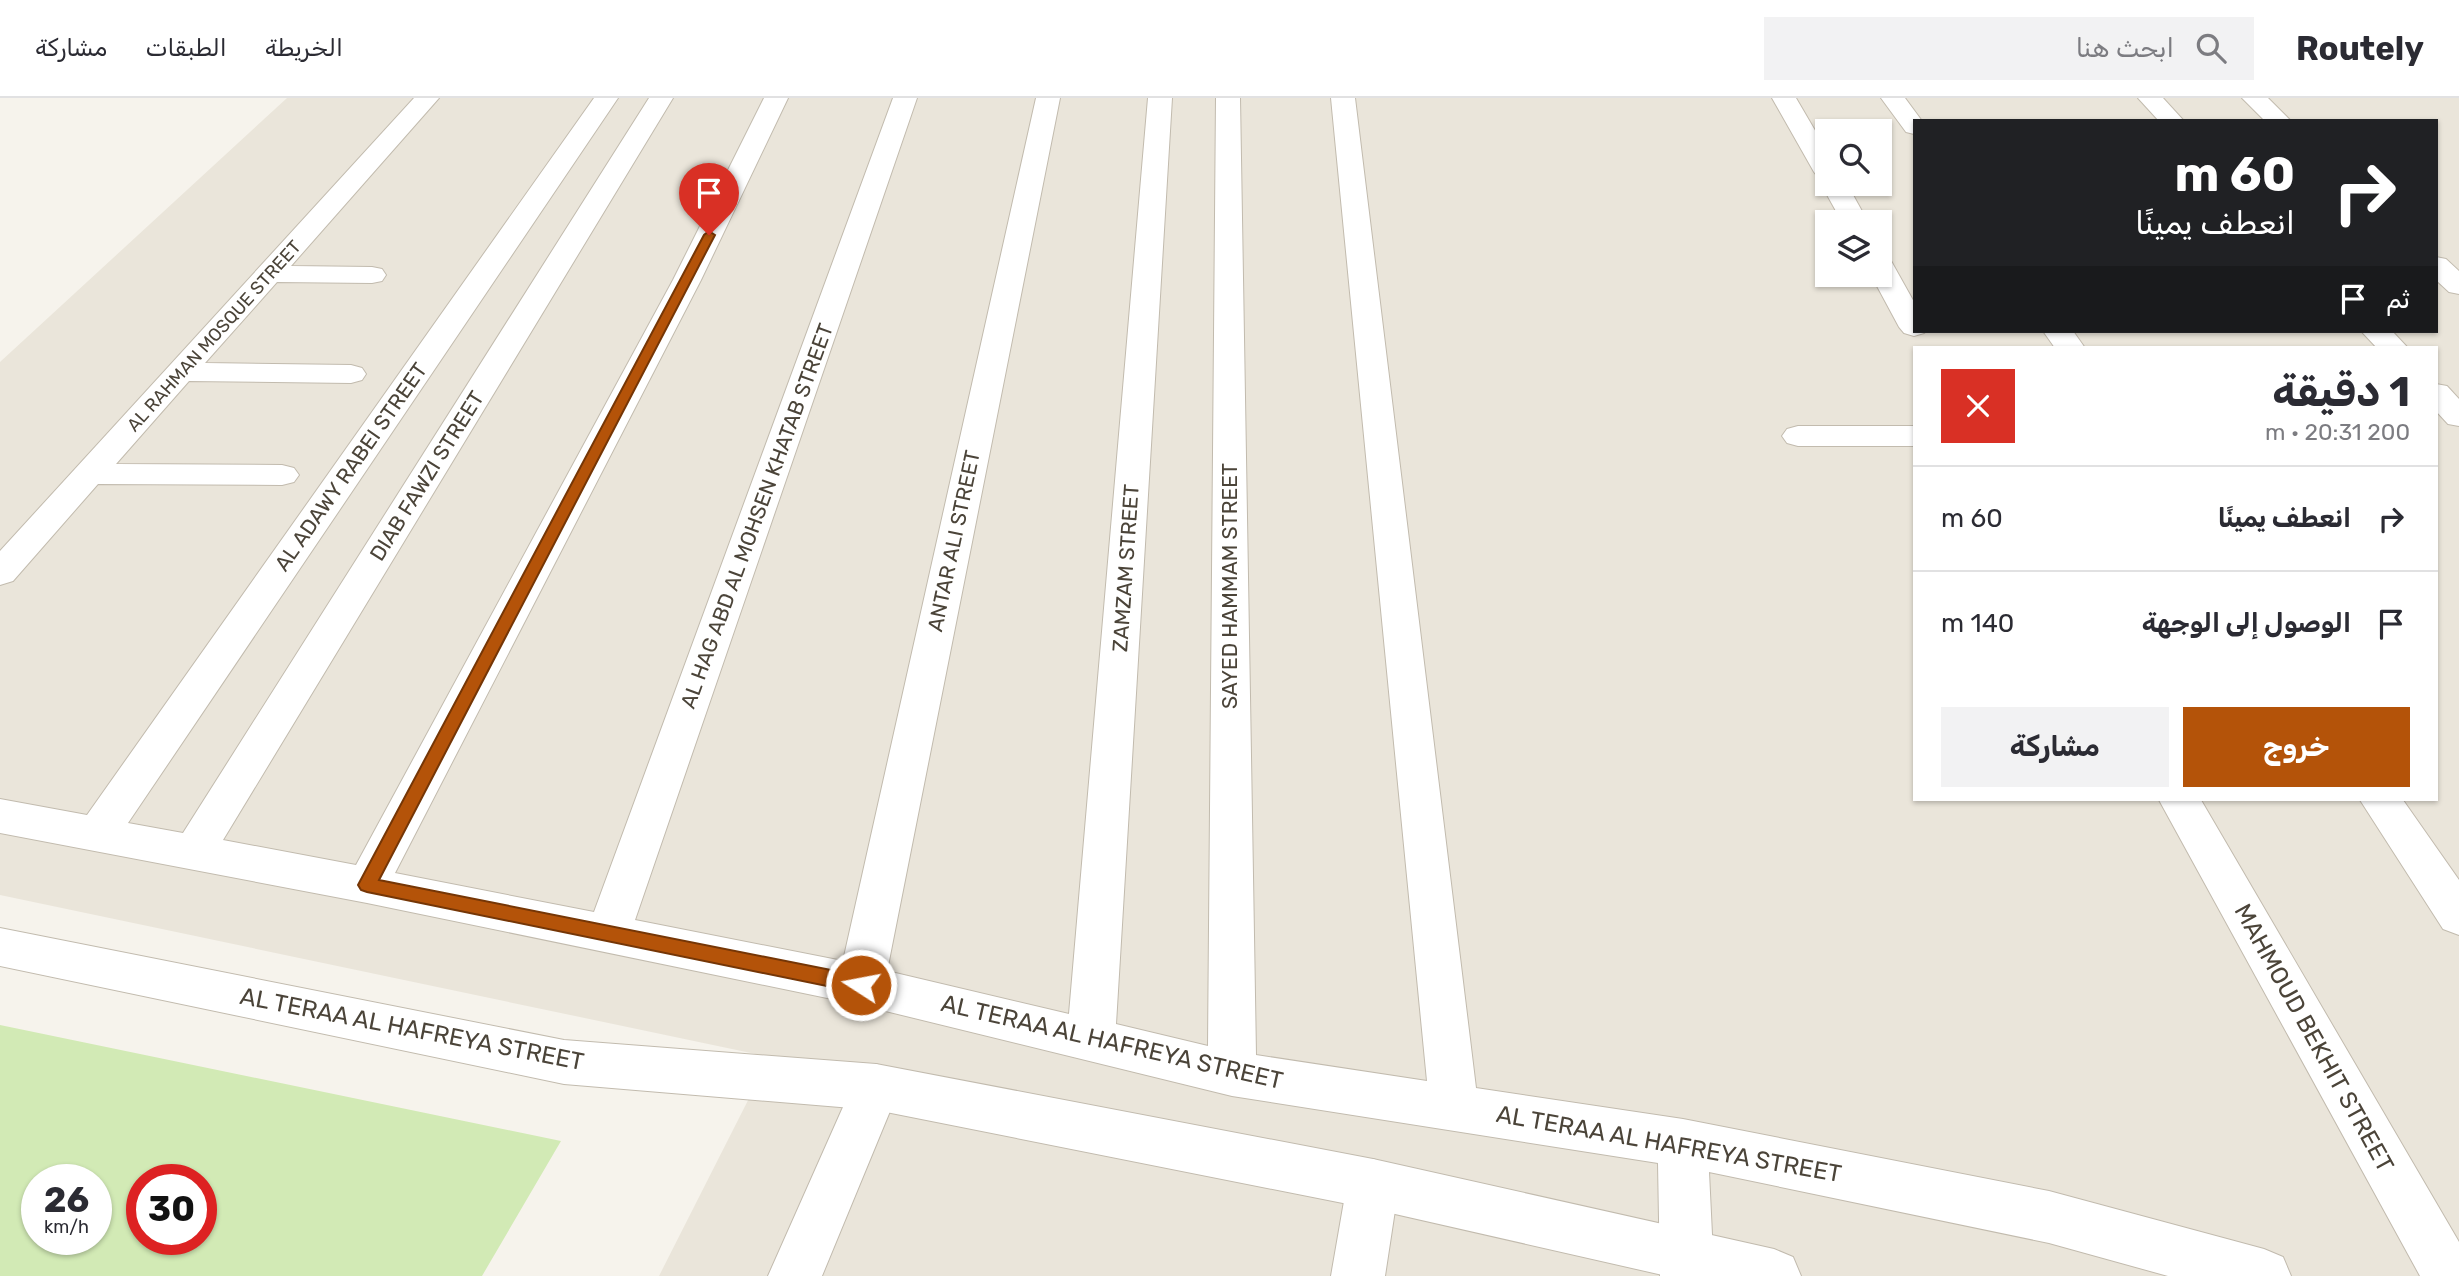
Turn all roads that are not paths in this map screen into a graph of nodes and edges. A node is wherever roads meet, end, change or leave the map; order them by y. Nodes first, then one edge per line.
1 (427, 98) edge
2 (606, 98) edge
3 (661, 98) edge
4 (776, 98) edge
5 (905, 98) edge
6 (1048, 98) edge
7 (1160, 98) edge
8 (1228, 98) edge
9 (1343, 98) edge
10 (1784, 98) edge
11 (1893, 98) edge
12 (2150, 98) edge
13 (2254, 98) edge
14 (2170, 119) edge
15 (2277, 119) edge
16 (1913, 126) edge
17 (1815, 151) edge
18 (2438, 267) edge
19 (270, 274) junction
20 (372, 275) dead end
21 (2459, 286) edge
22 (1892, 287) edge
23 (1913, 325) edge
24 (2378, 333) edge
25 (2391, 346) edge
26 (181, 372) junction
27 (351, 374) dead end
28 (2438, 395) edge
29 (2459, 417) edge
30 (1797, 436) dead end
31 (1913, 436) edge
32 (89, 474) junction
33 (282, 475) dead end
34 (0, 573) edge
35 (2181, 801) edge
36 (2382, 801) edge
37 (0, 816) edge
38 (96, 836) junction
39 (193, 853) junction
40 (367, 885) junction
41 (2459, 916) edge
42 (608, 934) junction
43 (0, 947) edge
44 (861, 985) junction
45 (1091, 1038) junction
46 (1232, 1074) junction
47 (876, 1087) junction
48 (1454, 1106) junction
49 (1683, 1143) junction
50 (1373, 1184) junction
51 (1687, 1265) edge
52 (796, 1276) edge
53 (1358, 1276) edge
54 (1774, 1276) edge
55 (2264, 1276) edge
56 (2448, 1276) edge

1 - 19 street, AL RAHMAN MOSQUE STREET
2 - 38 street, AL ADAWY RABEI STREET
3 - 39 street, DIAB FAWZI STREET
4 - 40 street
5 - 42 street, AL HAG ABD AL MOHSEN KHATAB STREET
6 - 44 street, ANTAR ALI STREET
7 - 45 street, ZAMZAM STREET
8 - 46 street, SAYED HAMMAM STREET
9 - 48 street
10 - 17 street
11 - 16 street
12 - 14 street
13 - 15 street
18 - 21 street
19 - 20 street
19 - 26 street, AL RAHMAN MOSQUE STREET
22 - 23 street
24 - 25 street
26 - 27 street
26 - 32 street, AL RAHMAN MOSQUE STREET
28 - 29 street
30 - 31 street
32 - 33 street
32 - 34 street, AL RAHMAN MOSQUE STREET
35 - 56 street, MAHMOUD BEKHIT STREET
36 - 41 street
37 - 38 street, AL TERAA AL HAFREYA STREET
38 - 39 street, AL TERAA AL HAFREYA STREET
39 - 40 street, AL TERAA AL HAFREYA STREET
40 - 42 street, AL TERAA AL HAFREYA STREET
42 - 44 street, AL TERAA AL HAFREYA STREET
43 - 47 street, AL TERAA AL HAFREYA STREET
44 - 45 street, AL TERAA AL HAFREYA STREET
45 - 46 street, AL TERAA AL HAFREYA STREET
46 - 48 street, AL TERAA AL HAFREYA STREET
47 - 50 street, AL TERAA AL HAFREYA STREET
47 - 52 street
48 - 49 street, AL TERAA AL HAFREYA STREET
49 - 51 street
49 - 55 street, AL TERAA AL HAFREYA STREET
50 - 51 street, AL TERAA AL HAFREYA STREET
50 - 53 street
51 - 54 street, AL TERAA AL HAFREYA STREET

